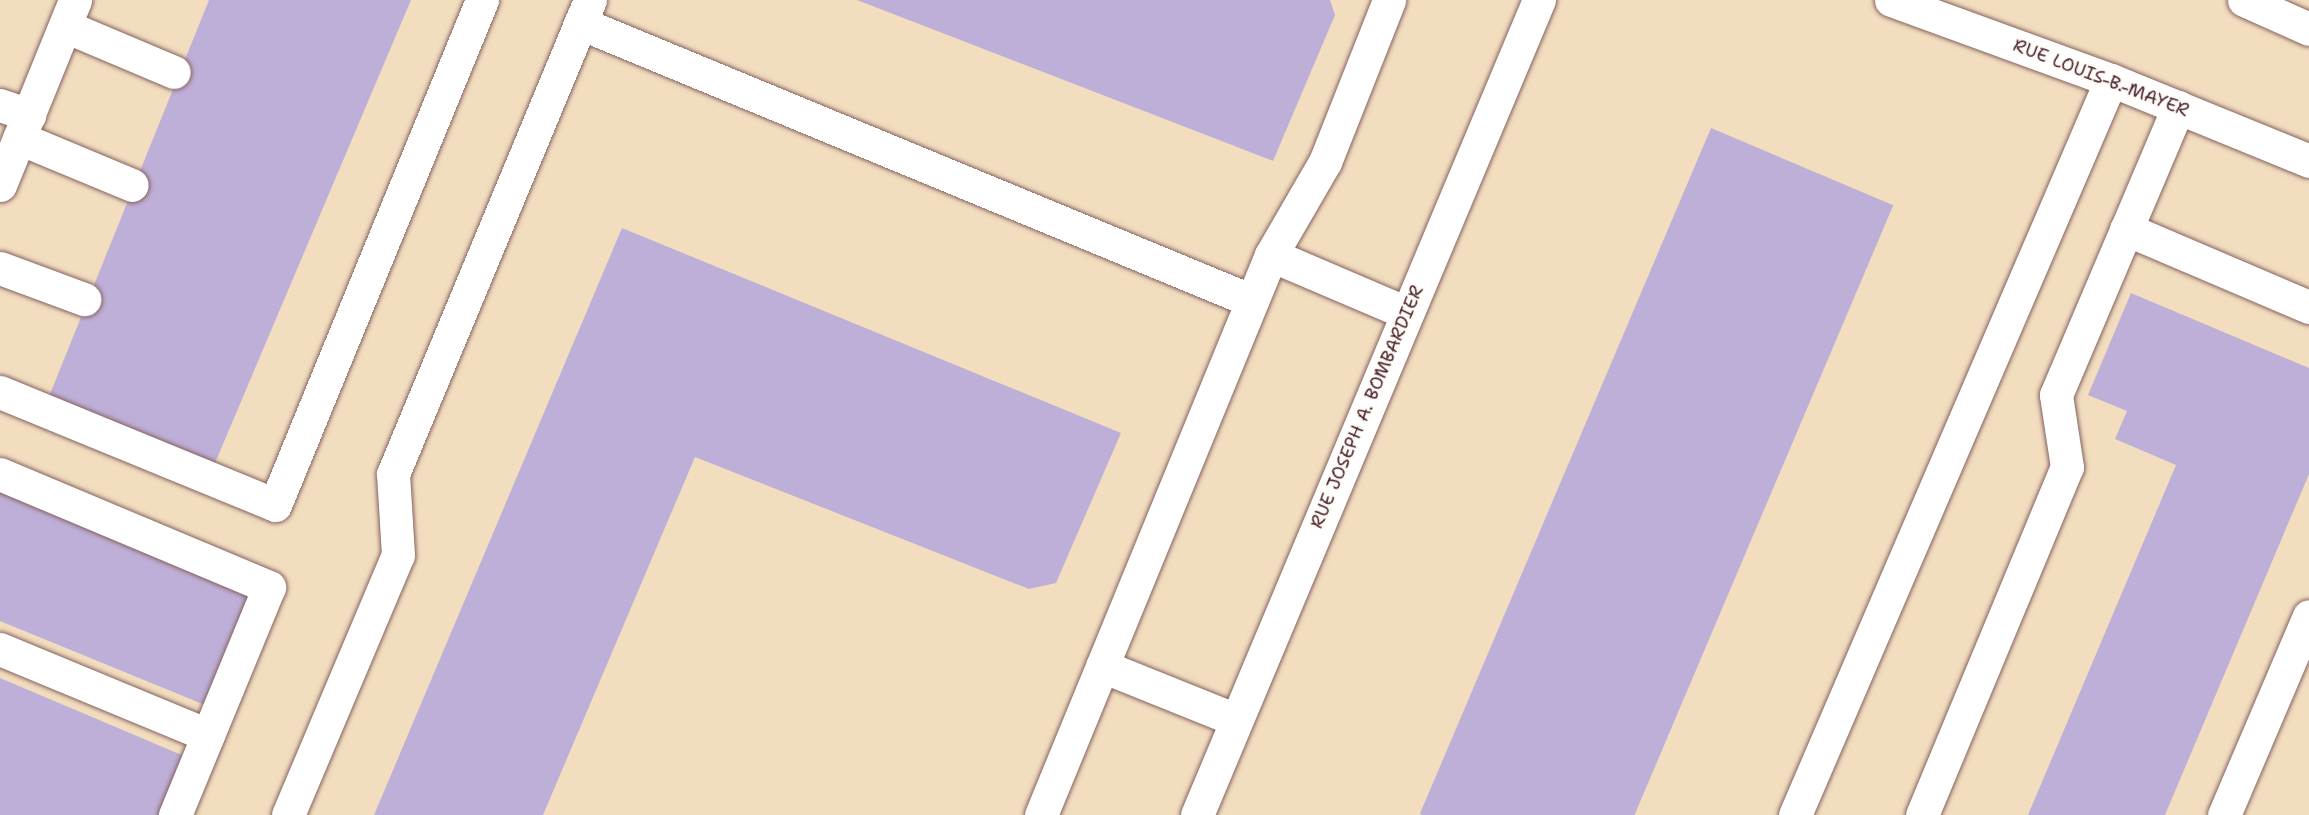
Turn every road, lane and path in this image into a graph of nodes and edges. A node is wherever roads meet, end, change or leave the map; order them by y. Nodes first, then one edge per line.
1 (482, 0) edge
2 (1389, 0) edge
3 (1539, 0) edge
4 (1891, 0) edge
5 (2244, 0) edge
6 (585, 11) edge
7 (70, 13) edge
8 (2309, 29) edge
9 (174, 72) dead end
10 (2111, 80) junction
11 (2178, 107) junction
12 (9, 145) edge
13 (2309, 160) edge
14 (132, 185) dead end
15 (2126, 229) junction
16 (1271, 255) junction
17 (0, 268) edge
18 (84, 299) dead end
19 (1252, 301) junction
20 (2309, 308) edge
21 (1407, 313) junction
22 (0, 392) edge
23 (0, 474) edge
24 (2309, 616) edge
25 (0, 649) edge
26 (1102, 666) junction
27 (1236, 720) junction
28 (208, 735) junction
29 (175, 815) edge
30 (288, 815) edge
31 (1041, 815) edge
32 (1197, 815) edge
33 (1795, 815) edge
34 (1922, 815) edge
35 (2224, 815) edge

1 - 22 street
2 - 16 street
3 - 21 street, RUE JOSEPH A. BOMBARDIER
4 - 10 street, RUE LOUIS-B.-MAYER
5 - 8 street
6 - 19 street
6 - 30 street
7 - 9 street
7 - 12 street
10 - 11 street, RUE LOUIS-B.-MAYER
10 - 33 street
11 - 13 street, RUE LOUIS-B.-MAYER
11 - 15 street
12 - 14 street
15 - 20 street
15 - 34 street
16 - 19 street
16 - 21 street
17 - 18 street
19 - 26 street
21 - 27 street, RUE JOSEPH A. BOMBARDIER
23 - 28 street
24 - 35 street
25 - 28 street
26 - 27 street
26 - 31 street
27 - 32 street, RUE JOSEPH A. BOMBARDIER
28 - 29 street

